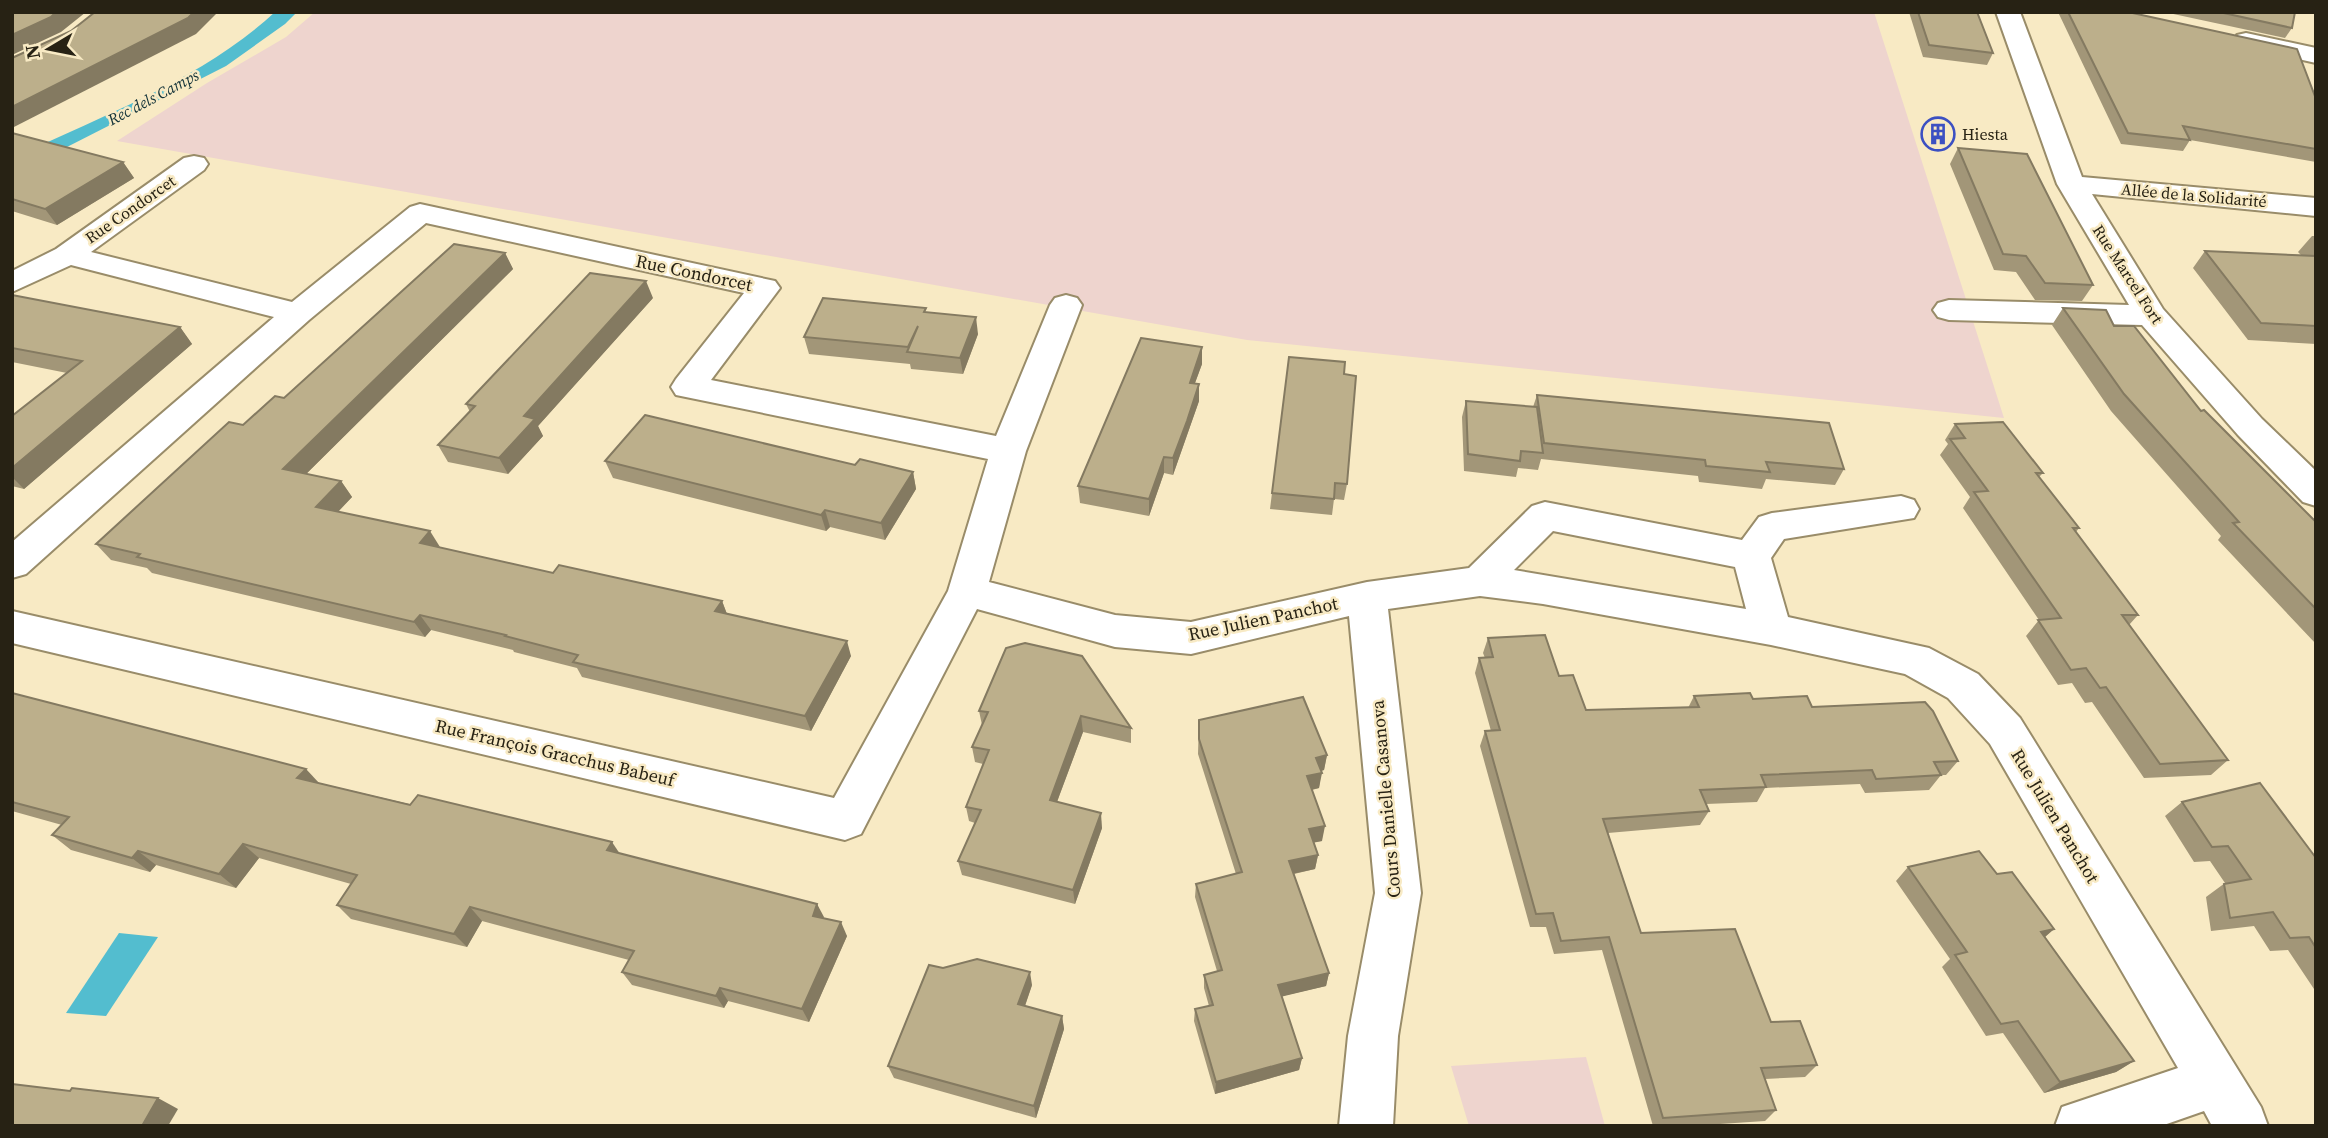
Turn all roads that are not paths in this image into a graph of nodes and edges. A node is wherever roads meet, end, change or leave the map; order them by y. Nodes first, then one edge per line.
1 (2008, 12) edge
2 (2225, 36) edge
3 (2316, 56) edge
4 (194, 164) dead end
5 (2071, 184) junction
6 (2316, 207) edge
7 (67, 255) junction
8 (12, 283) edge
9 (1066, 304) dead end
10 (1949, 310) dead end
11 (298, 313) junction
12 (2151, 316) junction
13 (1007, 450) junction
14 (2316, 494) edge
15 (1901, 509) dead end
16 (1751, 556) junction
17 (12, 564) edge
18 (1480, 581) junction
19 (967, 591) junction
20 (1367, 597) junction
21 (12, 627) edge
22 (1771, 629) junction
23 (2214, 1082) junction
24 (1366, 1126) edge
25 (2081, 1126) edge
26 (2242, 1126) edge

1 - 5 street, Rue Marcel Fort
2 - 3 street
4 - 7 street, Rue Condorcet
5 - 6 street, Allée de la Solidarité
5 - 12 street, Rue Marcel Fort
7 - 8 street, Rue Condorcet
7 - 11 street, Rue Condorcet
9 - 13 street
10 - 12 street
11 - 13 street, Rue Condorcet
11 - 17 street, Rue Condorcet
12 - 14 street, Rue Marcel Fort
13 - 19 street
15 - 16 street
16 - 18 street
16 - 22 street
18 - 20 street, Rue Julien Panchot
18 - 22 street, Rue Julien Panchot
19 - 20 street, Rue Julien Panchot
19 - 21 street, Rue François Gracchus Babeuf
20 - 24 street, Cours Danielle Casanova
22 - 23 street, Rue Julien Panchot
23 - 25 street
23 - 26 street, Rue Julien Panchot

